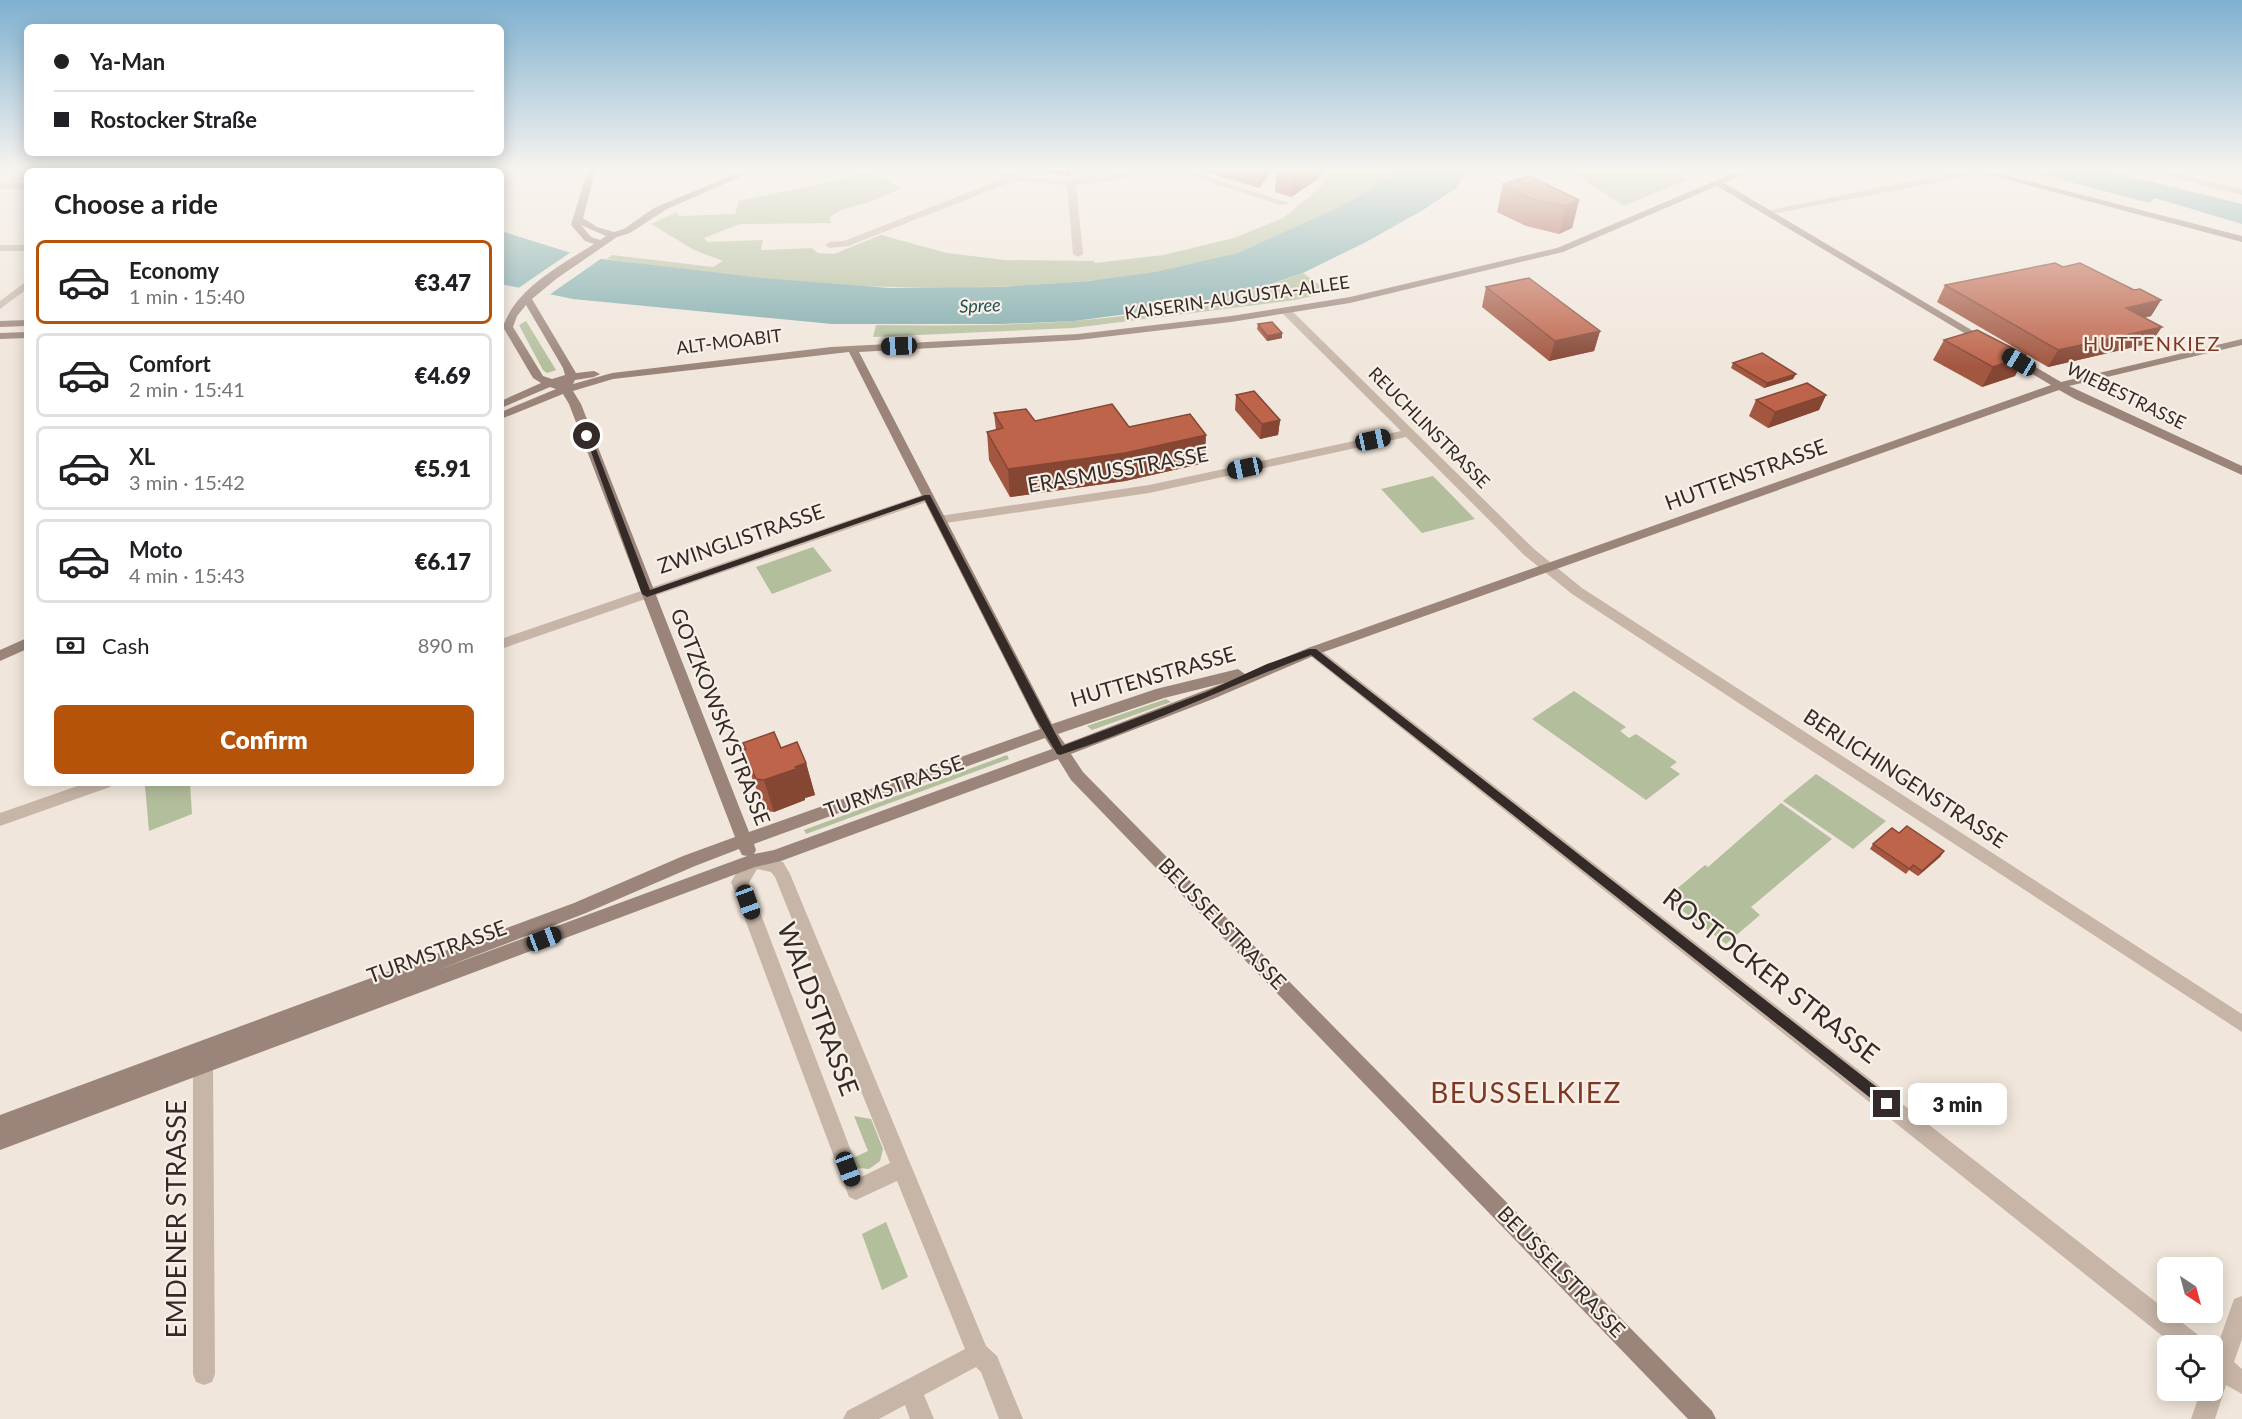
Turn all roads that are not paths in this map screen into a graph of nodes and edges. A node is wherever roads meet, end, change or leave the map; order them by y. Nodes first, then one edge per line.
1 (584, 235) edge
2 (614, 235) edge
3 (864, 235) edge
4 (1076, 235) edge
5 (1595, 235) edge
6 (1805, 235) edge
7 (2227, 235) edge
8 (2242, 239) edge
9 (602, 243) junction
10 (830, 245) dead end
11 (0, 248) edge
12 (24, 248) edge
13 (1078, 254) dead end
14 (24, 286) edge
15 (529, 294) junction
16 (0, 306) edge
17 (515, 309) junction
18 (533, 309) junction
19 (504, 310) edge
20 (1286, 311) junction
21 (505, 321) edge
22 (24, 323) edge
23 (0, 324) edge
24 (24, 335) edge
25 (0, 336) edge
26 (2242, 342) edge
27 (852, 348) junction
28 (571, 376) junction
29 (612, 376) junction
30 (548, 383) junction
31 (2060, 386) junction
32 (566, 389) junction
33 (504, 404) edge
34 (504, 415) edge
35 (1409, 433) junction
36 (2242, 471) edge
37 (928, 497) junction
38 (939, 520) junction
39 (1548, 567) junction
40 (647, 594) junction
41 (504, 643) edge
42 (24, 644) edge
43 (1313, 651) junction
44 (0, 656) edge
45 (1270, 666) junction
46 (1047, 730) junction
47 (1060, 751) junction
48 (96, 786) edge
49 (0, 820) edge
50 (744, 841) junction
51 (753, 861) junction
52 (602, 908) junction
53 (2242, 1024) edge
54 (203, 1064) junction
55 (0, 1124) edge
56 (0, 1140) edge
57 (903, 1167) junction
58 (2242, 1307) edge
59 (2180, 1335) edge
60 (2223, 1350) edge
61 (978, 1354) junction
62 (2223, 1368) edge
63 (204, 1374) dead end
64 (2242, 1383) edge
65 (911, 1390) junction
66 (2208, 1401) edge
67 (855, 1419) edge
68 (922, 1419) edge
69 (1011, 1419) edge
70 (1704, 1419) edge
71 (2203, 1419) edge

1 - 9 main road
2 - 9 main road
3 - 10 street
4 - 13 street
5 - 20 main road, KAISERIN-AUGUSTA-ALLEE
6 - 31 main road, WIEBESTRASSE
7 - 8 main road
9 - 15 main road
11 - 12 street
14 - 16 street
15 - 17 main road
15 - 18 main road
17 - 18 main road
17 - 19 main road
17 - 21 main road
18 - 21 main road
18 - 28 main road
20 - 27 main road, KAISERIN-AUGUSTA-ALLEE
20 - 35 street, REUCHLINSTRASSE
21 - 30 main road
22 - 23 main road
24 - 25 main road
26 - 31 main road, HUTTENSTRASSE
27 - 29 main road, ALT-MOABIT
27 - 37 main road, BEUSSELSTRASSE
28 - 29 main road, ALT-MOABIT
28 - 30 main road, ALT-MOABIT
28 - 32 main road
29 - 32 main road, ALT-MOABIT
30 - 32 main road
30 - 33 main road, ALT-MOABIT
31 - 36 main road, WIEBESTRASSE
31 - 39 main road, HUTTENSTRASSE
32 - 34 main road, ALT-MOABIT
32 - 40 main road, GOTZKOWSKYSTRASSE
35 - 38 street, ERASMUSSTRASSE
35 - 39 street, REUCHLINSTRASSE
37 - 38 main road, BEUSSELSTRASSE
37 - 40 street, ZWINGLISTRASSE
38 - 46 main road, BEUSSELSTRASSE
39 - 43 main road, HUTTENSTRASSE
39 - 53 street, BERLICHINGENSTRASSE
40 - 41 street, ZWINGLISTRASSE
40 - 50 main road, GOTZKOWSKYSTRASSE
42 - 44 main road
43 - 45 main road, HUTTENSTRASSE
43 - 59 street, ROSTOCKER STRASSE
45 - 46 main road, HUTTENSTRASSE
45 - 47 main road, HUTTENSTRASSE
46 - 47 main road, BEUSSELSTRASSE
46 - 50 main road, TURMSTRASSE
47 - 51 main road, TURMSTRASSE
47 - 70 main road, BEUSSELSTRASSE
48 - 49 street
50 - 51 main road, GOTZKOWSKYSTRASSE
50 - 52 main road, TURMSTRASSE
51 - 52 main road, TURMSTRASSE
51 - 57 street, WALDSTRASSE
51 - 57 street, WALDSTRASSE
52 - 54 main road, TURMSTRASSE
52 - 55 main road, TURMSTRASSE
54 - 56 main road, TURMSTRASSE
54 - 63 street, EMDENER STRASSE
57 - 61 street, WALDSTRASSE
58 - 60 street
61 - 65 street
61 - 69 street, WALDSTRASSE
62 - 64 street
65 - 67 street
65 - 68 street
66 - 71 street

